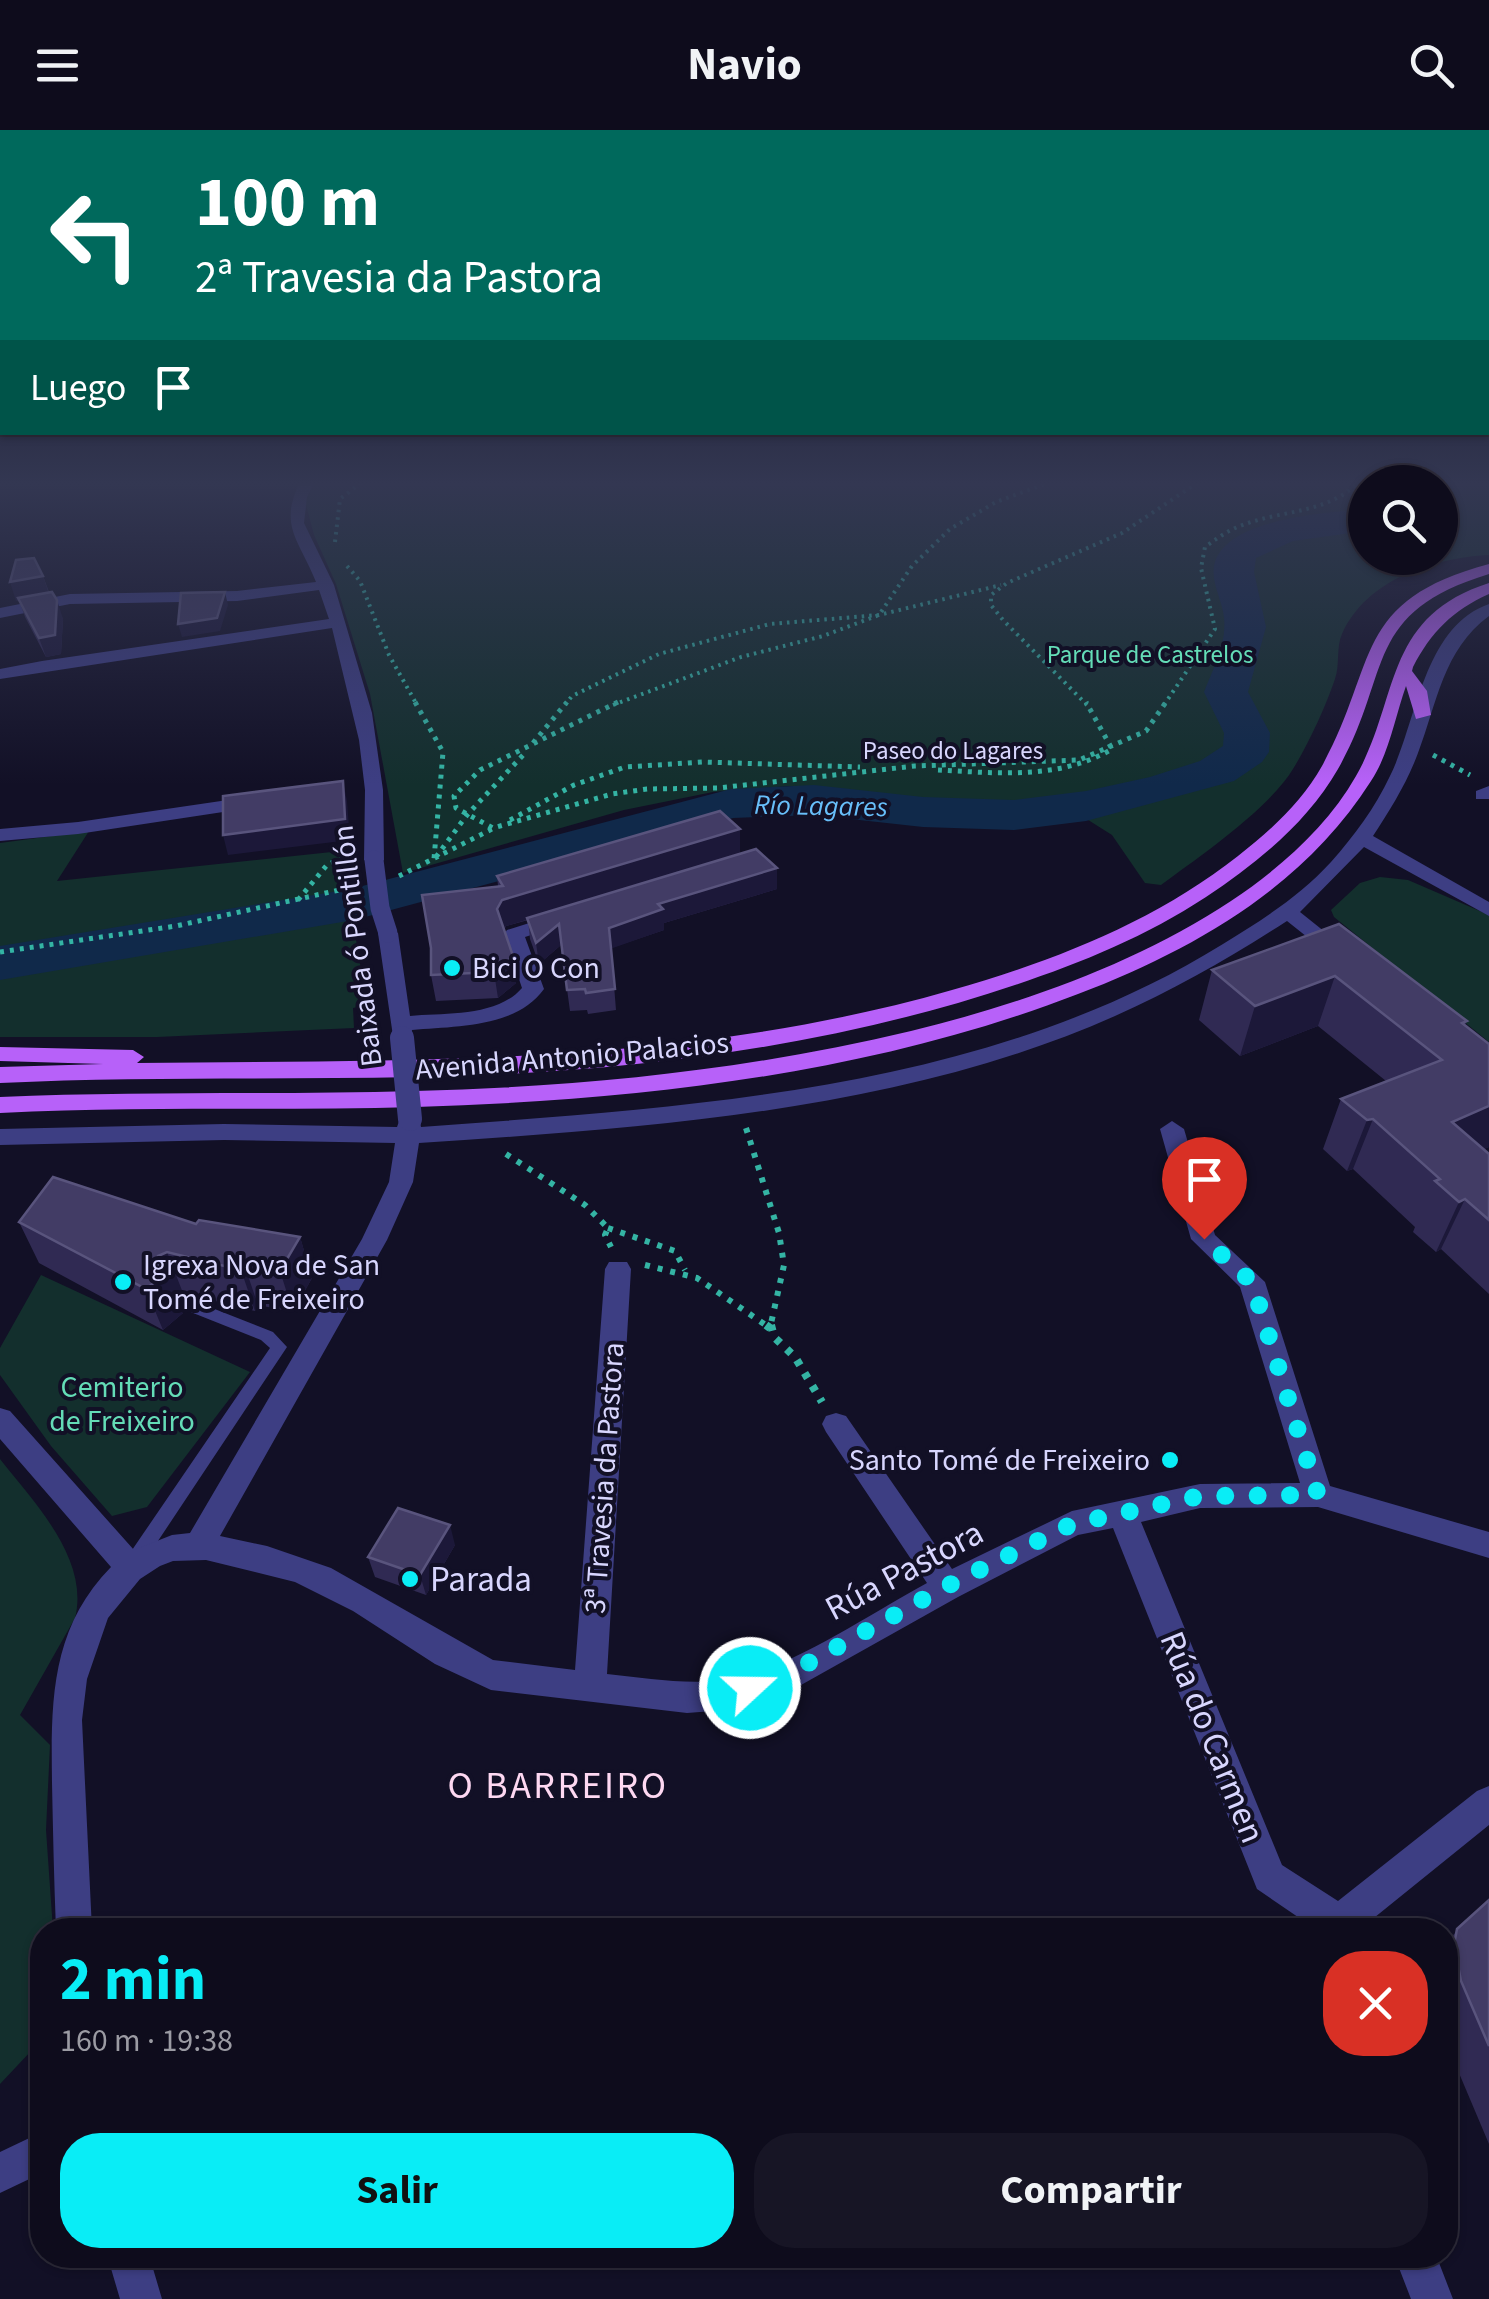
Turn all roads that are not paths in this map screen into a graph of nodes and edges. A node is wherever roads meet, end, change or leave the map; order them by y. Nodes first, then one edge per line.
1 (325, 582) edge
2 (1448, 582) edge
3 (326, 585) junction
4 (1489, 588) edge
5 (1489, 609) edge
6 (0, 613) edge
7 (335, 622) junction
8 (1403, 670) junction
9 (0, 674) edge
10 (1422, 715) junction
11 (281, 799) edge
12 (0, 835) edge
13 (1361, 838) junction
14 (1489, 910) edge
15 (588, 911) edge
16 (1288, 912) junction
17 (1362, 972) edge
18 (401, 1031) junction
19 (0, 1054) edge
20 (226, 1071) junction
21 (0, 1075) edge
22 (0, 1105) edge
23 (410, 1127) junction
24 (1172, 1129) dead end
25 (0, 1137) edge
26 (620, 1265) road end
27 (184, 1302) dead end
28 (0, 1419) edge
29 (836, 1424) road end
30 (1318, 1495) junction
31 (1122, 1512) junction
32 (1489, 1545) edge
33 (199, 1546) junction
34 (130, 1567) junction
35 (947, 1586) junction
36 (590, 1688) junction
37 (1489, 1803) edge
38 (74, 1918) edge
39 (1326, 1918) edge
40 (1347, 1918) edge
41 (30, 2158) edge
42 (0, 2173) edge
43 (132, 2268) edge
44 (1420, 2268) edge
45 (141, 2299) edge
46 (1432, 2299) edge

1 - 3 street, Baixada ó Pontillón
2 - 20 main road, Avenida Antonio Palacios
3 - 6 street
3 - 7 street, Baixada ó Pontillón
4 - 8 main road, Avenida Antonio Palacios
5 - 10 street
7 - 9 street
7 - 18 street, Baixada ó Pontillón, bridge
8 - 10 main road
8 - 22 main road, Avenida Antonio Palacios
10 - 13 street
11 - 12 street
13 - 14 street
13 - 16 street
15 - 18 street
16 - 17 street
16 - 23 street
18 - 23 street, Baixada ó Pontillón, bridge
19 - 20 main road
20 - 21 main road, Avenida Antonio Palacios
23 - 25 street
23 - 33 street, Baixada ó Pontillón
24 - 30 street
26 - 36 street, 3ª Travesia da Pastora
27 - 34 lane
28 - 34 street
29 - 35 street
30 - 31 street, Rúa Pastora
30 - 32 street, Rúa Pastora
31 - 35 street, Rúa Pastora
31 - 39 street, Rúa do Carmen
33 - 34 street
33 - 36 street, Rúa Pastora
34 - 38 street
35 - 36 street, Rúa Pastora
37 - 40 street
41 - 42 street
43 - 45 street
44 - 46 street

